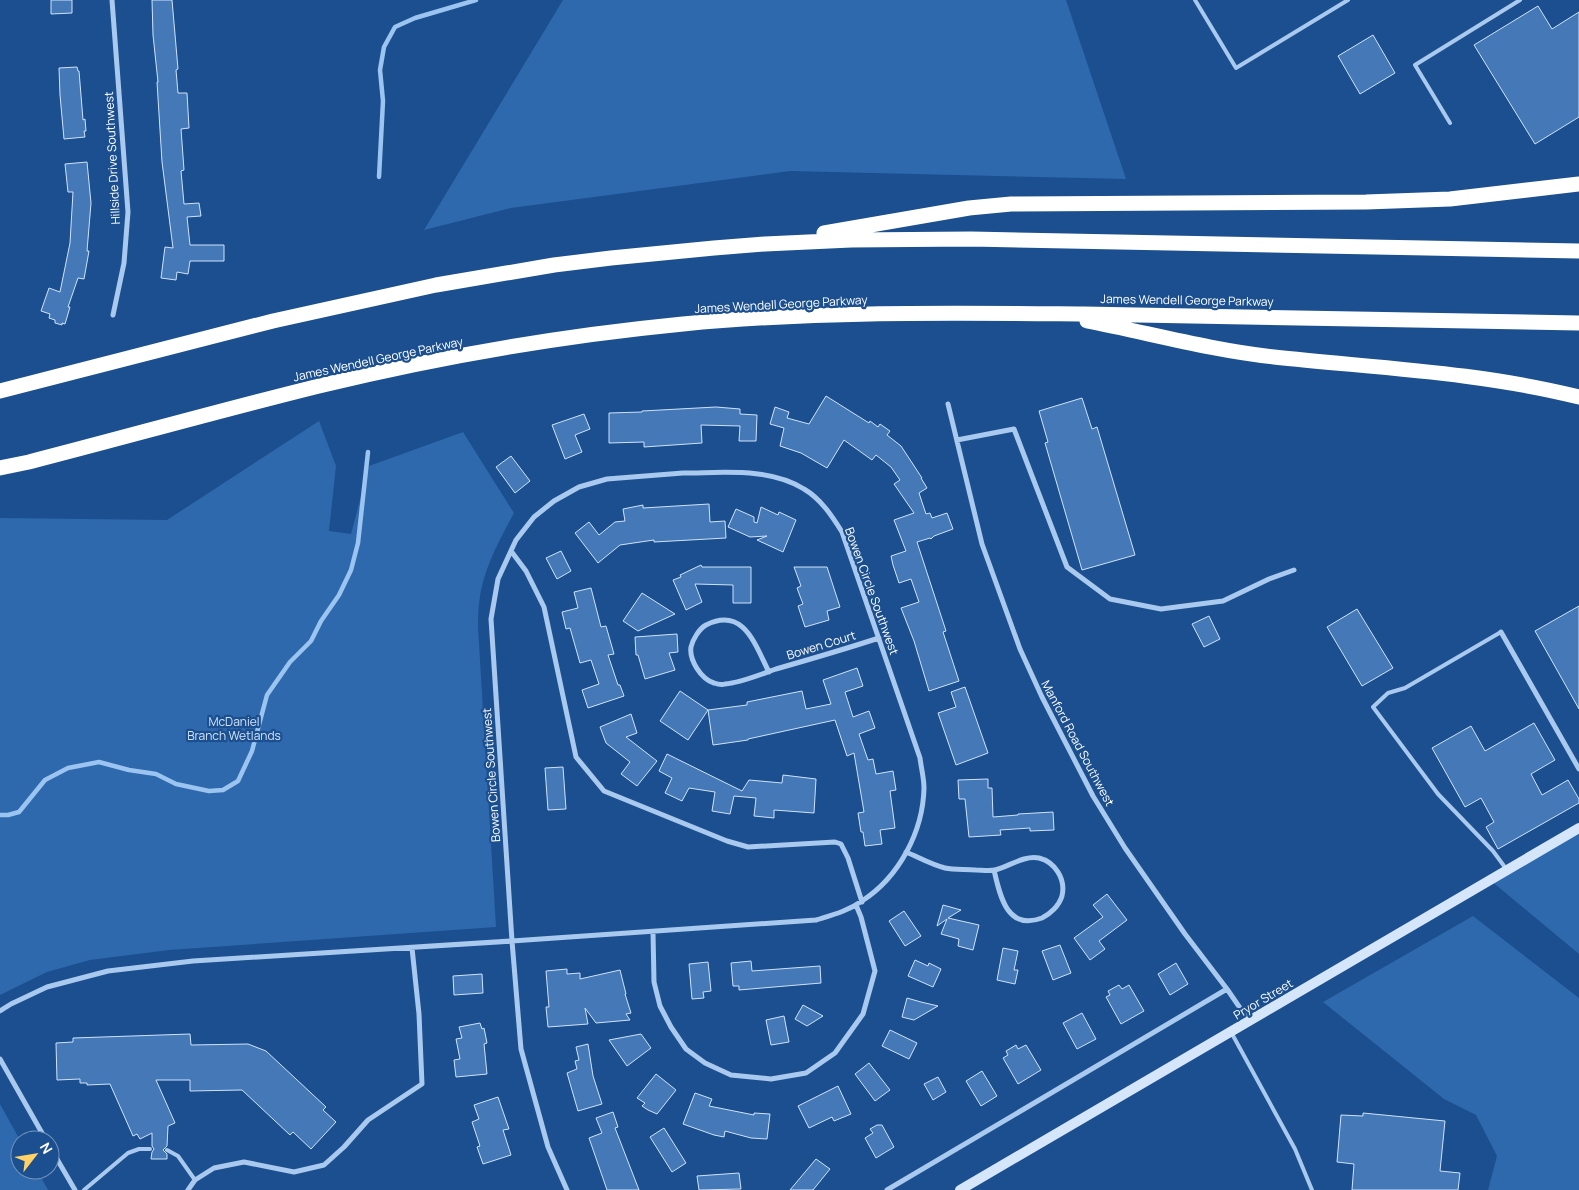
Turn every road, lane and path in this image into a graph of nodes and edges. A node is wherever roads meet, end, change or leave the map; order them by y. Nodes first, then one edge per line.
1 (112, 0) edge
2 (1195, 0) edge
3 (1348, 0) edge
4 (1520, 0) edge
5 (1450, 123) dead end
6 (1579, 184) edge
7 (765, 244) junction
8 (1579, 251) edge
9 (113, 314) dead end
10 (1104, 319) junction
11 (1579, 323) edge
12 (0, 391) edge
13 (1579, 397) edge
14 (948, 404) dead end
15 (957, 440) junction
16 (0, 468) edge
17 (511, 551) junction
18 (1294, 570) dead end
19 (1501, 632) joint
20 (879, 638) junction
21 (769, 672) junction
22 (1579, 769) edge
23 (1579, 828) edge
24 (906, 852) junction
25 (994, 870) junction
26 (1507, 870) junction
27 (862, 902) junction
28 (856, 905) junction
29 (653, 932) junction
30 (512, 941) junction
31 (412, 948) junction
32 (1227, 989) junction
33 (0, 1011) edge
34 (1249, 1022) junction
35 (1231, 1032) junction
36 (0, 1059) edge
37 (40, 1130) edge
38 (150, 1149) dead end
39 (167, 1150) dead end
40 (60, 1164) edge
41 (195, 1180) junction
42 (75, 1190) edge
43 (84, 1190) edge
44 (188, 1190) edge
45 (567, 1190) edge
46 (887, 1190) edge
47 (960, 1190) edge
48 (1312, 1190) edge

1 - 9 street, Hillside Drive Southwest
2 - 3 lane
4 - 5 lane
6 - 7 highway
7 - 8 highway
7 - 12 highway
10 - 11 highway, James Wendell George Parkway
10 - 13 highway
10 - 16 highway, James Wendell George Parkway
14 - 15 street, Manford Road Southwest
15 - 18 street
15 - 32 street, Manford Road Southwest
17 - 20 street, Bowen Circle Southwest
17 - 27 street
17 - 30 street, Bowen Circle Southwest
19 - 22 street
19 - 26 lane
20 - 21 street, Bowen Court
20 - 24 street, Bowen Circle Southwest
21 - 21 street, Bowen Court
23 - 26 main road, Pryor Street
24 - 25 street
24 - 27 street, Bowen Circle Southwest
25 - 25 street
26 - 34 main road, Pryor Street
27 - 28 street, Bowen Circle Southwest
28 - 29 street, Bowen Circle Southwest
28 - 29 street
29 - 30 street, Bowen Circle Southwest
30 - 31 street, Bowen Circle Southwest
30 - 45 street, Bowen Circle Southwest
31 - 33 street, Bowen Circle Southwest
31 - 41 street
32 - 34 street, Manford Road Southwest
32 - 46 street
34 - 35 main road, Pryor Street
35 - 47 main road, Pryor Street
35 - 48 lane
36 - 37 street
38 - 43 lane
39 - 41 lane
40 - 42 street
41 - 44 street

